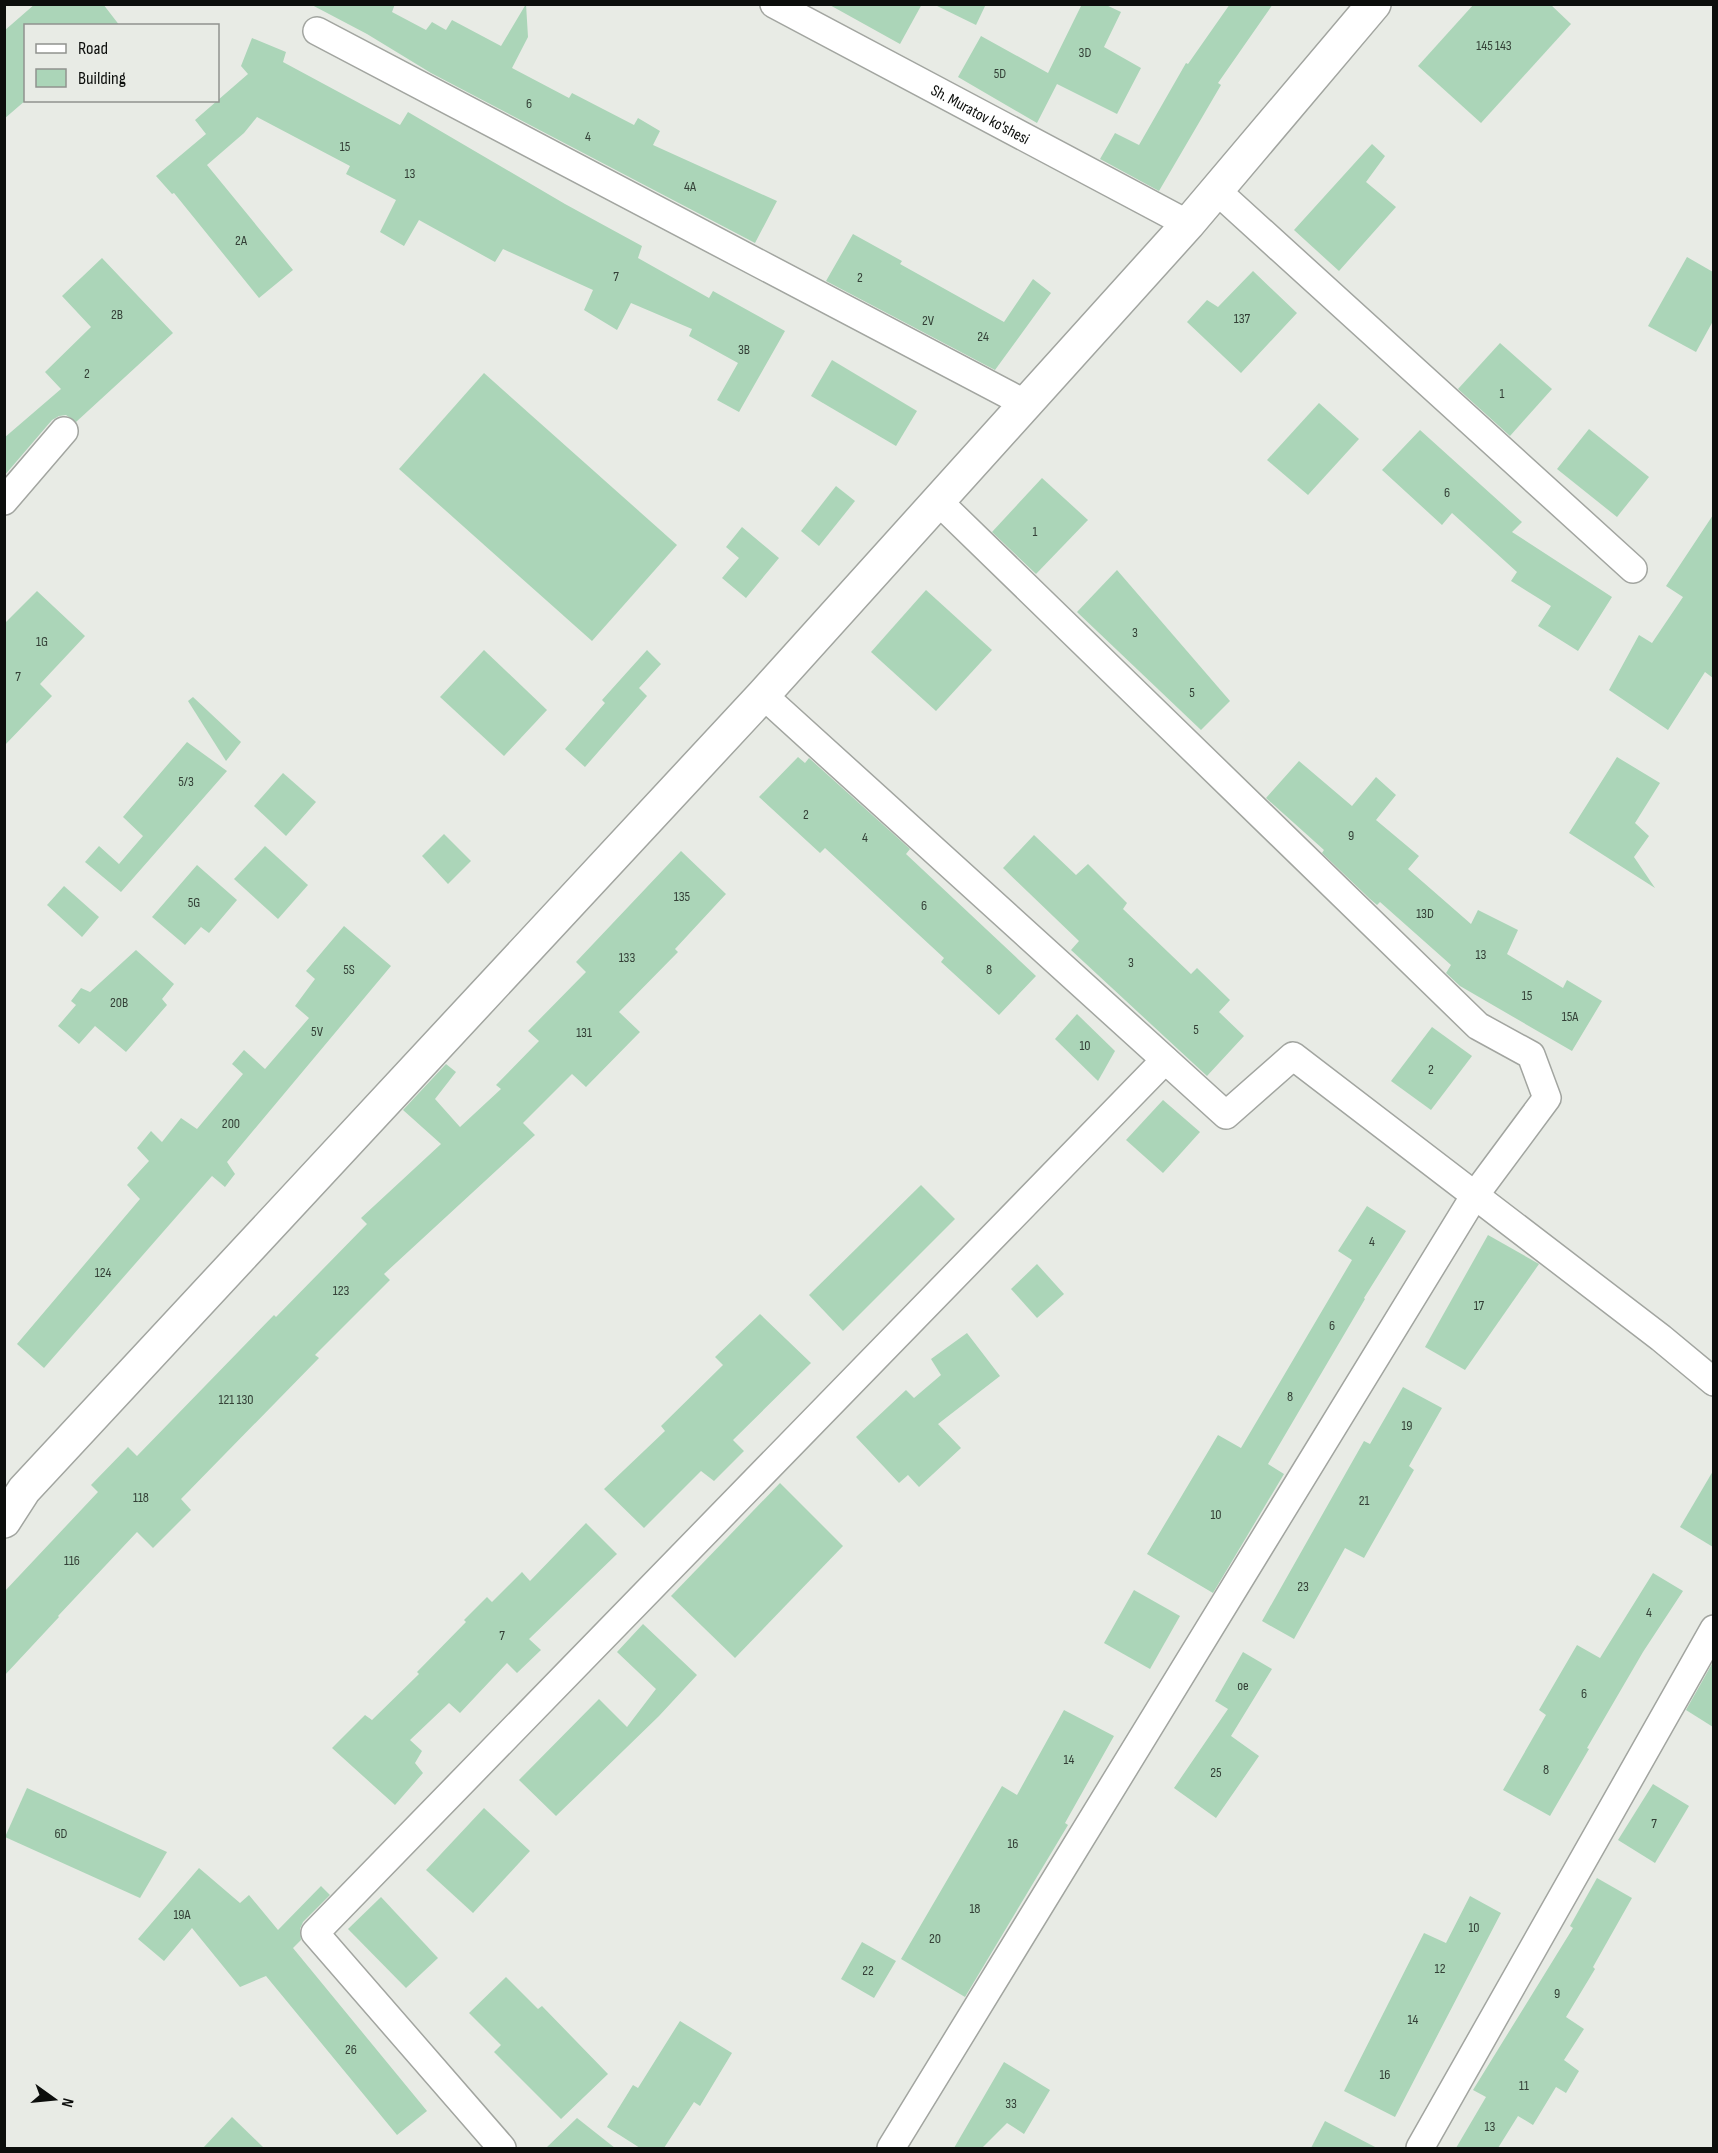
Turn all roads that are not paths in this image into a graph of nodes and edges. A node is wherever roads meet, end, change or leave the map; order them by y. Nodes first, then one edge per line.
1 (774, 4) edge
2 (1374, 4) edge
3 (317, 31) dead end
4 (1216, 190) junction
5 (1188, 224) junction
6 (1026, 404) junction
7 (64, 431) dead end
8 (4, 501) edge
9 (938, 501) junction
10 (1633, 569) dead end
11 (763, 695) junction
12 (1165, 1060) junction
13 (1475, 1196) junction
14 (1713, 1382) edge
15 (4, 1521) edge
16 (1713, 1629) edge
17 (502, 2148) edge
18 (891, 2148) edge
19 (1420, 2148) edge

1 - 5 street, Sh. Muratov ko'shesi
2 - 4 street
3 - 6 street
4 - 5 street
4 - 10 street
5 - 6 street
6 - 9 street
7 - 8 street
9 - 11 street
9 - 13 street
11 - 12 street
11 - 15 street
12 - 13 street
12 - 17 street
13 - 14 street
13 - 18 street
16 - 19 street

